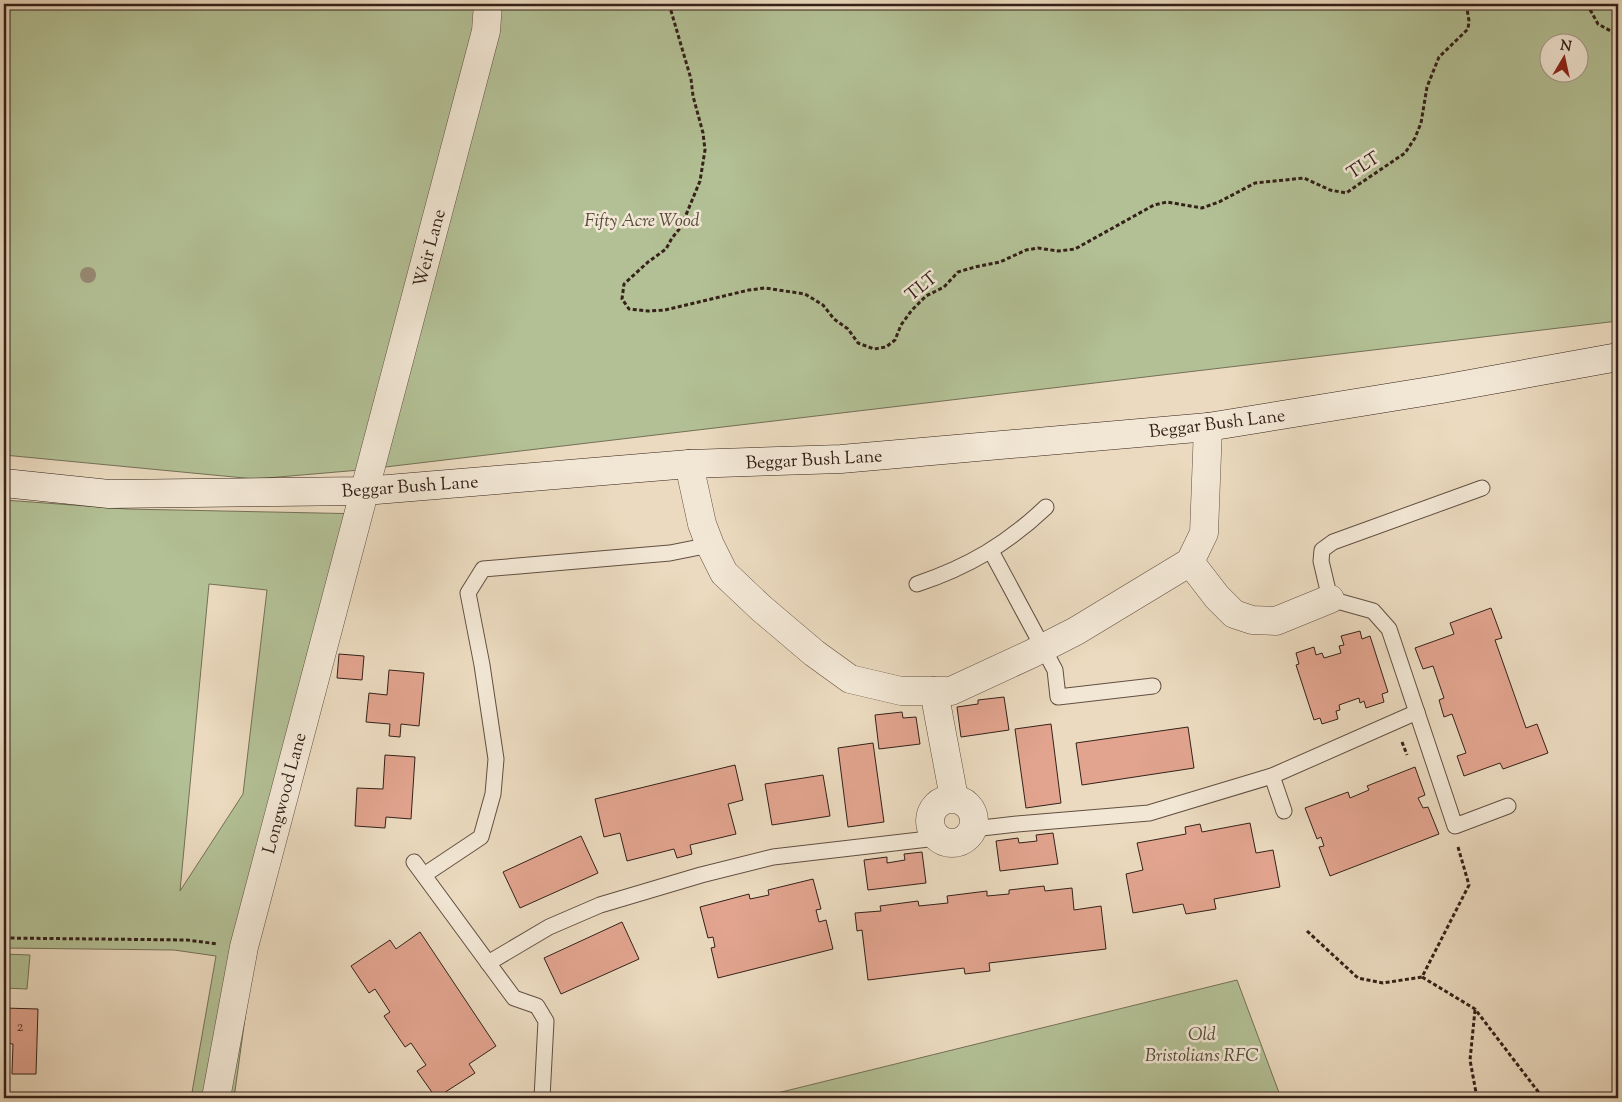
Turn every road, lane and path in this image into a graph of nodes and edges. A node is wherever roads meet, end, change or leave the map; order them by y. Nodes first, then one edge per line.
1 (488, 4) edge
2 (669, 4) edge
3 (1463, 4) edge
4 (1587, 4) edge
5 (1618, 35) edge
6 (1618, 357) edge
7 (1208, 427) junction
8 (689, 464) junction
9 (4, 483) edge
10 (1482, 488) dead end
11 (364, 491) junction
12 (1046, 507) dead end
13 (710, 545) junction
14 (991, 551) junction
15 (1190, 562) junction
16 (917, 584) dead end
17 (1330, 599) junction
18 (1043, 648) junction
19 (1153, 686) dead end
20 (934, 691) junction
21 (1417, 712) junction
22 (1401, 739) dead end
23 (1408, 755) dead end
24 (1272, 776) junction
25 (954, 798) junction
26 (1508, 806) dead end
27 (1284, 811) dead end
28 (973, 829) junction
29 (937, 838) junction
30 (1456, 840) dead end
31 (414, 862) dead end
32 (424, 875) junction
33 (1307, 931) dead end
34 (4, 938) edge
35 (244, 947) junction
36 (488, 962) junction
37 (1422, 978) junction
38 (1475, 1009) junction
39 (216, 1098) edge
40 (542, 1098) edge
41 (1477, 1098) edge
42 (1543, 1098) edge

1 - 11 street, Weir Lane
2 - 3 path, TLT
4 - 5 path
6 - 7 street, Beggar Bush Lane
7 - 8 street, Beggar Bush Lane
7 - 15 street
8 - 11 street, Beggar Bush Lane
8 - 13 street
9 - 11 street, Beggar Bush Lane
10 - 17 lane
11 - 35 street, Longwood Lane
12 - 14 lane
13 - 20 street
13 - 32 lane
14 - 16 lane
14 - 18 lane
15 - 17 street
15 - 18 street
17 - 21 lane
18 - 19 lane
18 - 20 street
20 - 25 street
21 - 24 lane
21 - 26 lane
22 - 23 path
24 - 27 lane
24 - 28 lane
25 - 28 street
25 - 29 street
28 - 29 street
29 - 36 lane
30 - 37 path
31 - 32 lane
32 - 36 lane
33 - 37 path
34 - 35 path
35 - 39 street, Longwood Lane
36 - 40 lane
37 - 38 path
38 - 41 path
38 - 42 path

